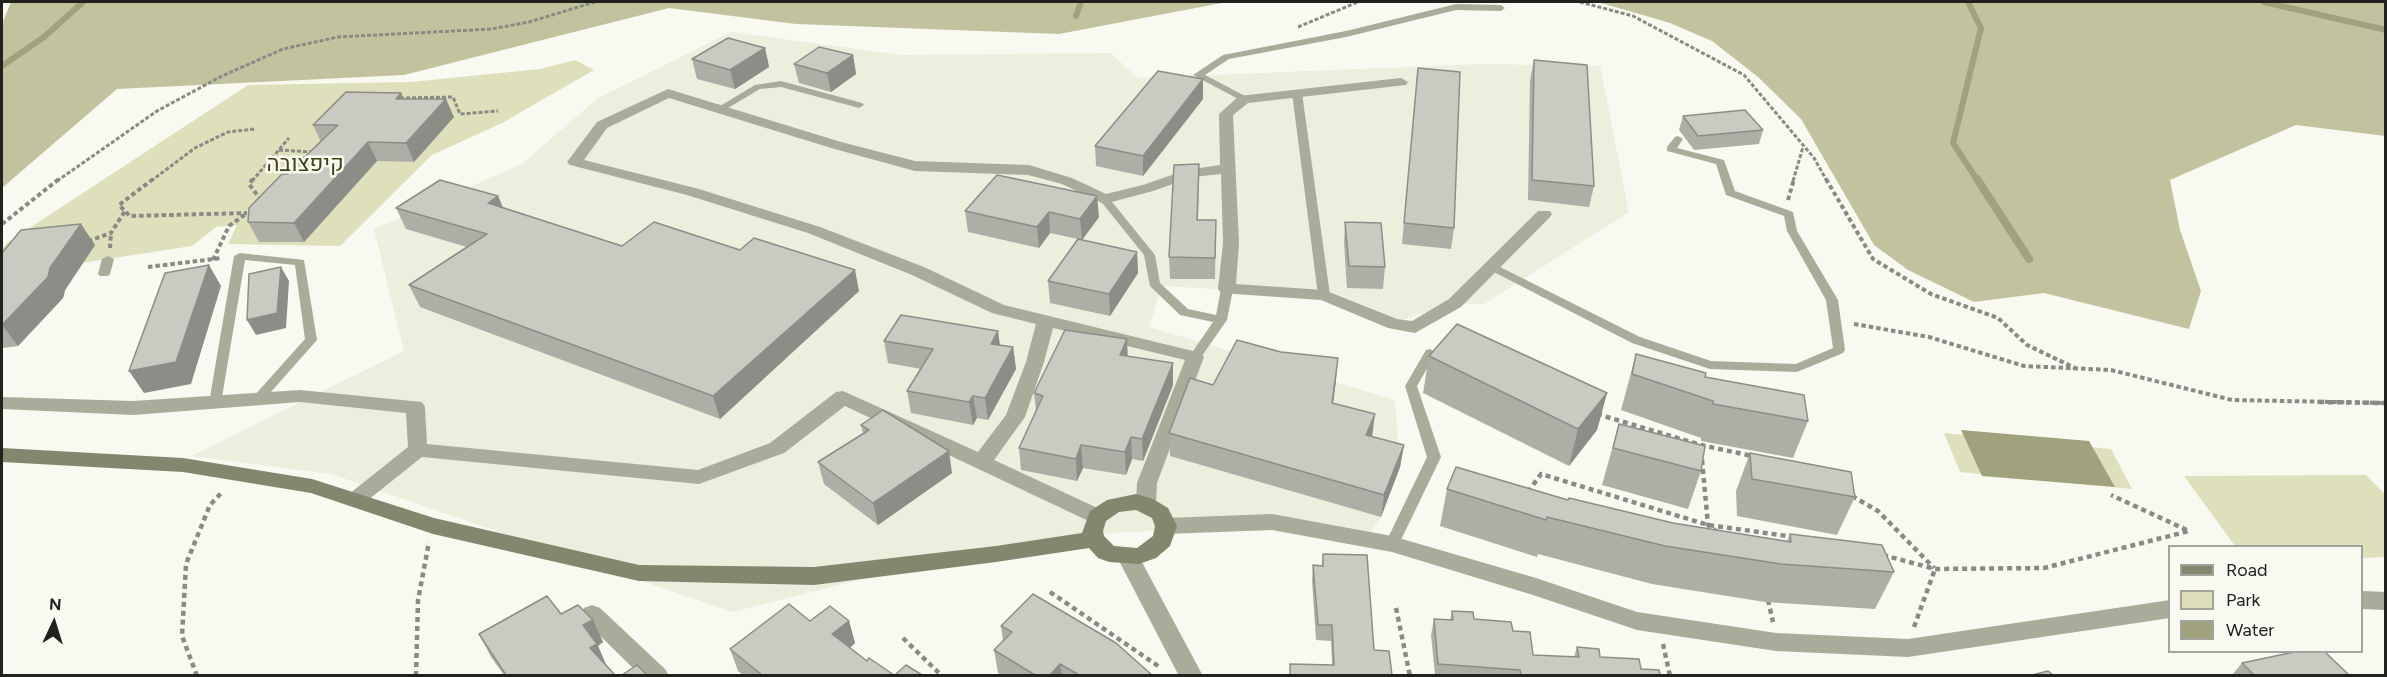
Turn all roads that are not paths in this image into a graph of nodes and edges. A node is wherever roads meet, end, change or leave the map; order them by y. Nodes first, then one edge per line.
1 (1501, 8) dead end
2 (1401, 82) dead end
3 (1297, 93) junction
4 (1244, 99) junction
5 (860, 105) dead end
6 (720, 109) junction
7 (1678, 139) dead end
8 (1228, 169) junction
9 (1104, 199) junction
10 (1544, 214) dead end
11 (108, 259) dead end
12 (1492, 267) junction
13 (104, 274) dead end
14 (1227, 289) junction
15 (1324, 295) junction
16 (1221, 320) junction
17 (1046, 321) junction
18 (1430, 353) edge
19 (1195, 357) junction
20 (258, 399) junction
21 (215, 403) junction
22 (2, 404) edge
23 (418, 450) junction
24 (2, 455) edge
25 (982, 461) junction
26 (356, 499) junction
27 (1146, 504) junction
28 (1166, 526) junction
29 (1095, 528) junction
30 (1392, 544) junction
31 (1128, 557) junction
32 (2363, 600) edge
33 (2385, 602) edge
34 (2168, 609) edge
35 (592, 614) dead end
36 (657, 675) edge
37 (1191, 675) edge

1 - 4 lane
2 - 3 street
3 - 4 street
3 - 15 lane
4 - 8 street
5 - 6 lane
6 - 9 street
6 - 17 street
7 - 12 lane
8 - 9 street
8 - 14 street
9 - 16 lane
10 - 12 street
11 - 13 lane
12 - 15 street
14 - 15 street
14 - 16 lane
16 - 19 lane
17 - 19 street
17 - 25 street
18 - 30 lane
19 - 27 street
20 - 21 street
20 - 21 lane
20 - 23 street
21 - 22 street
23 - 25 street
23 - 26 street
24 - 26 street
25 - 29 street
26 - 29 street
27 - 28 street
27 - 29 street
28 - 30 street
28 - 31 street
29 - 31 street
30 - 34 street
31 - 37 street
32 - 33 street
35 - 36 street

